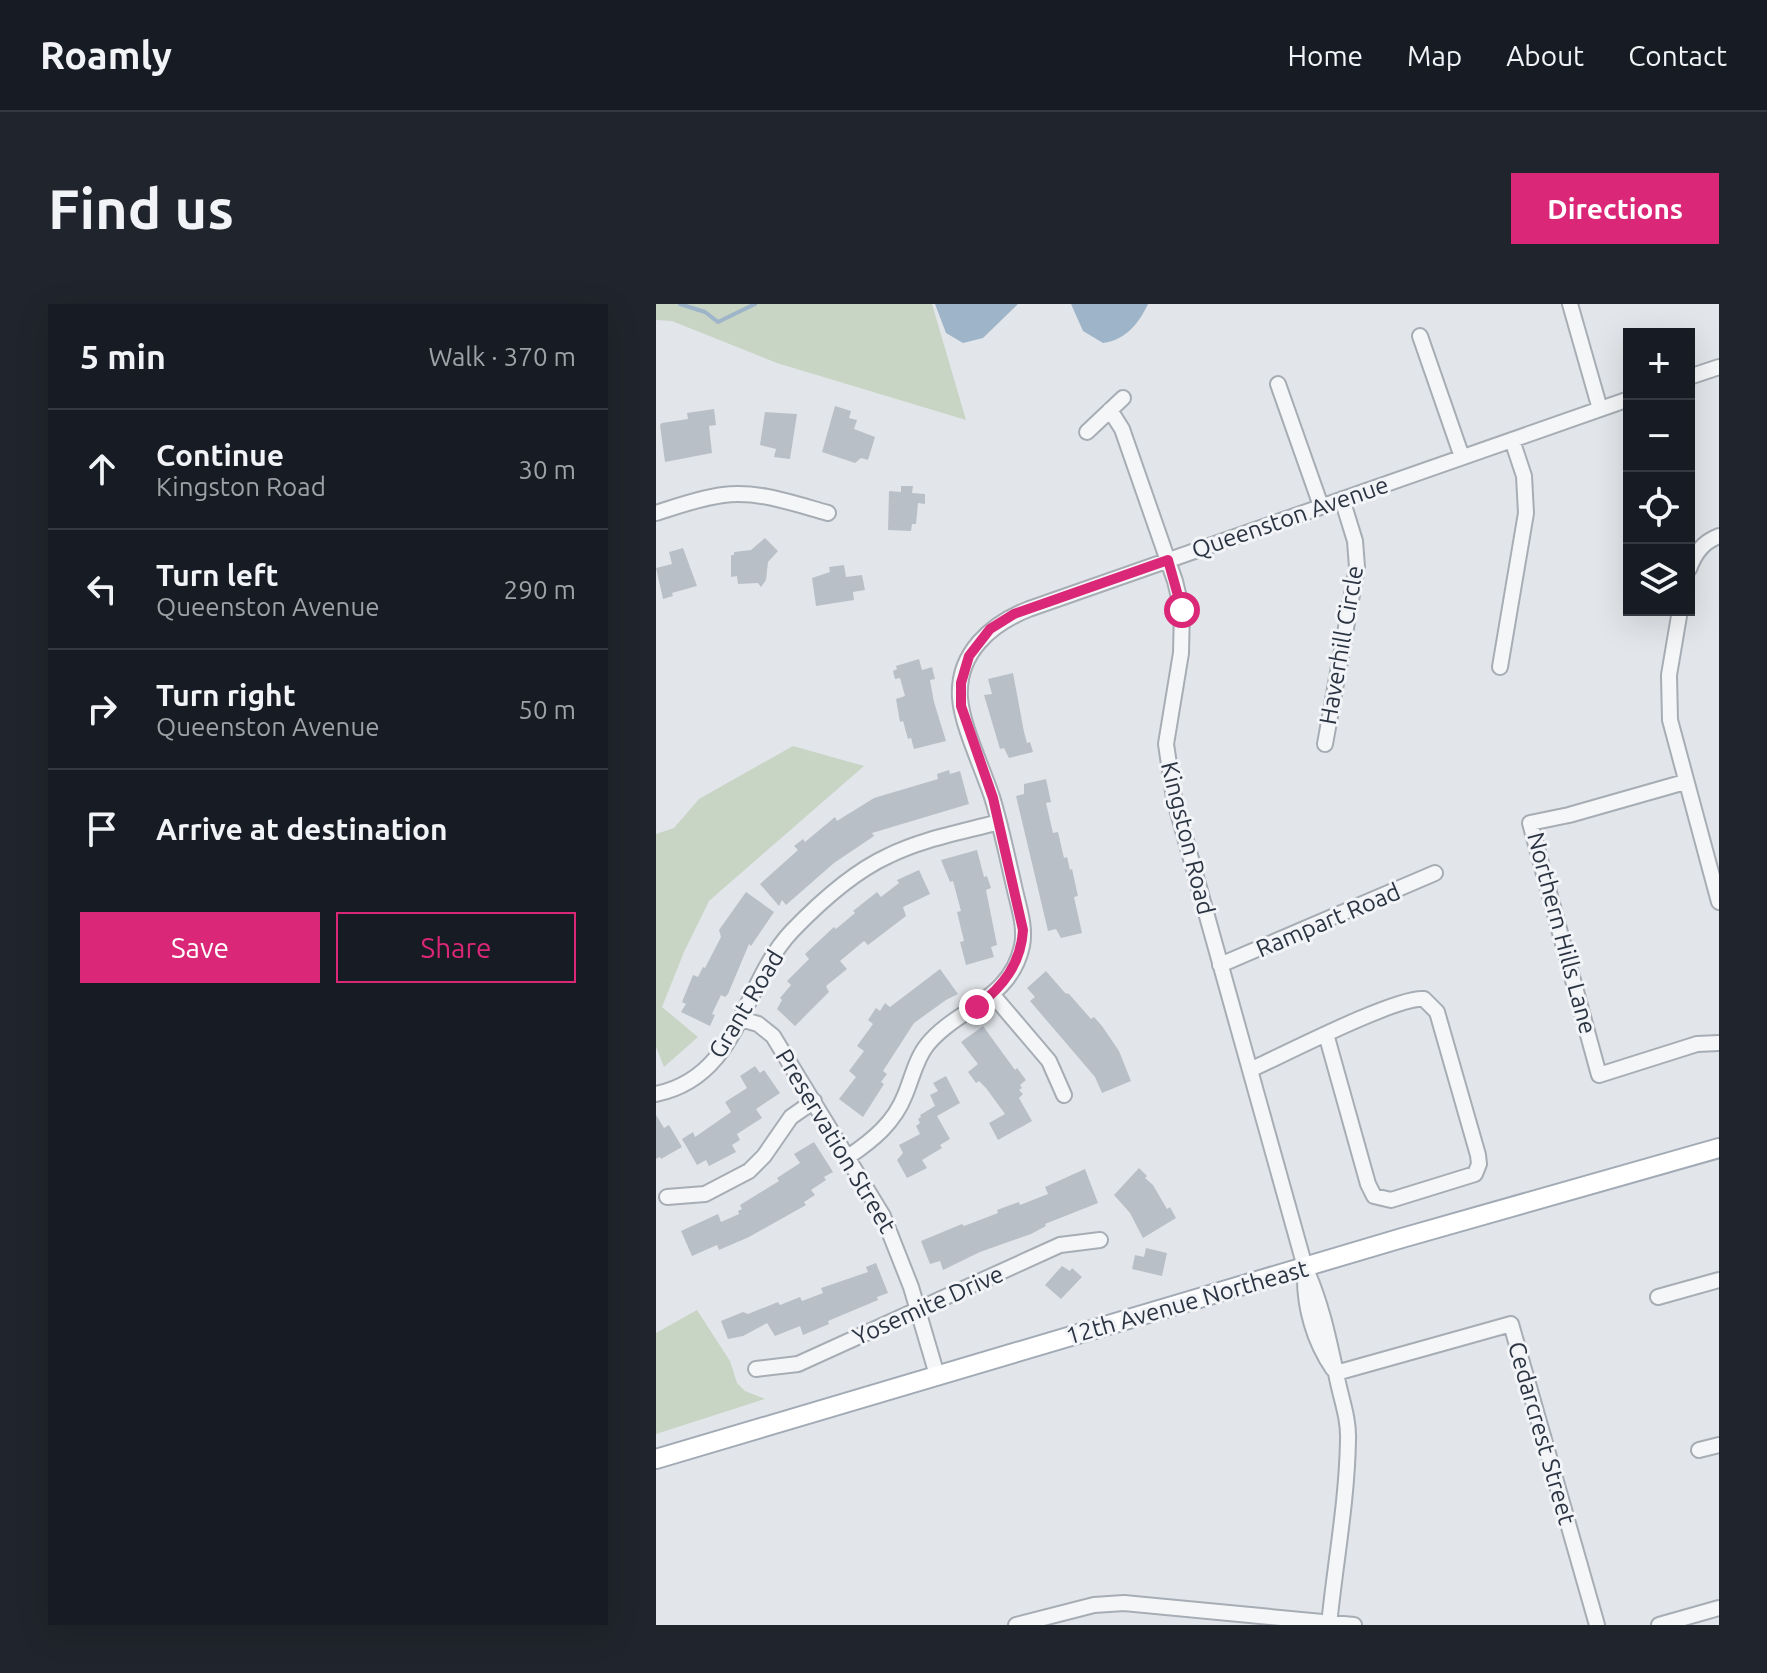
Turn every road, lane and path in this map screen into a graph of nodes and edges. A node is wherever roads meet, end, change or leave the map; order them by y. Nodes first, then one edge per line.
1 (1570, 304) edge
2 (1420, 336) dead end
3 (1719, 367) edge
4 (1695, 375) edge
5 (1278, 384) dead end
6 (1123, 398) dead end
7 (1626, 400) edge
8 (1600, 409) junction
9 (1110, 410) junction
10 (1087, 432) dead end
11 (1512, 440) junction
12 (1462, 457) junction
13 (1342, 499) junction
14 (1321, 506) junction
15 (656, 513) edge
16 (828, 513) dead end
17 (1719, 536) edge
18 (1695, 556) edge
19 (1168, 560) junction
20 (1679, 616) edge
21 (1500, 667) dead end
22 (1325, 744) dead end
23 (1685, 782) junction
24 (999, 822) junction
25 (1435, 873) dead end
26 (1719, 902) edge
27 (1220, 965) junction
28 (992, 994) junction
29 (741, 1019) junction
30 (1326, 1034) junction
31 (1719, 1043) edge
32 (1250, 1070) junction
33 (656, 1094) edge
34 (1064, 1095) dead end
35 (814, 1101) junction
36 (1719, 1148) edge
37 (848, 1157) junction
38 (667, 1197) dead end
39 (1100, 1240) dead end
40 (1305, 1267) junction
41 (1719, 1280) edge
42 (1658, 1297) dead end
43 (918, 1309) junction
44 (756, 1369) dead end
45 (1336, 1373) junction
46 (937, 1375) junction
47 (1719, 1445) edge
48 (1699, 1450) dead end
49 (656, 1459) edge
50 (1719, 1608) edge
51 (1330, 1623) edge
52 (1016, 1625) edge
53 (1354, 1625) edge
54 (1597, 1625) edge
55 (1659, 1625) edge

1 - 8 street
2 - 12 street
3 - 4 street
5 - 14 street
6 - 9 street
7 - 8 street, Queenston Avenue
8 - 11 street, Queenston Avenue
9 - 10 street
9 - 19 street, Kingston Road
11 - 12 street, Queenston Avenue
11 - 21 street
12 - 13 street, Queenston Avenue
13 - 14 street, Queenston Avenue
13 - 22 street, Haverhill Circle
14 - 19 street, Queenston Avenue
15 - 16 street
17 - 18 street
19 - 24 street, Queenston Avenue
19 - 27 street, Kingston Road
20 - 23 street
23 - 26 street
23 - 31 street, Northern Hills Lane
24 - 28 street, Queenston Avenue
24 - 29 street, Grant Road
25 - 27 street, Rampart Road
27 - 32 street, Kingston Road
28 - 34 street
28 - 37 street, Queenston Avenue
29 - 33 street, Grant Road
29 - 35 street, Preservation Street
30 - 30 street
30 - 32 street
32 - 40 street, Kingston Road
35 - 37 street, Preservation Street
35 - 38 street
36 - 40 main road, 12th Avenue Northeast
37 - 43 street, Preservation Street
39 - 43 street, Yosemite Drive
40 - 45 street, Kingston Road
40 - 46 main road, 12th Avenue Northeast
41 - 42 street
43 - 44 street, Yosemite Drive
43 - 46 street, Preservation Street
45 - 51 street, Kingston Road
45 - 54 street, Cedarcrest Street
46 - 49 main road, 12th Avenue Northeast
47 - 48 street
50 - 55 street
51 - 52 street
51 - 53 street

